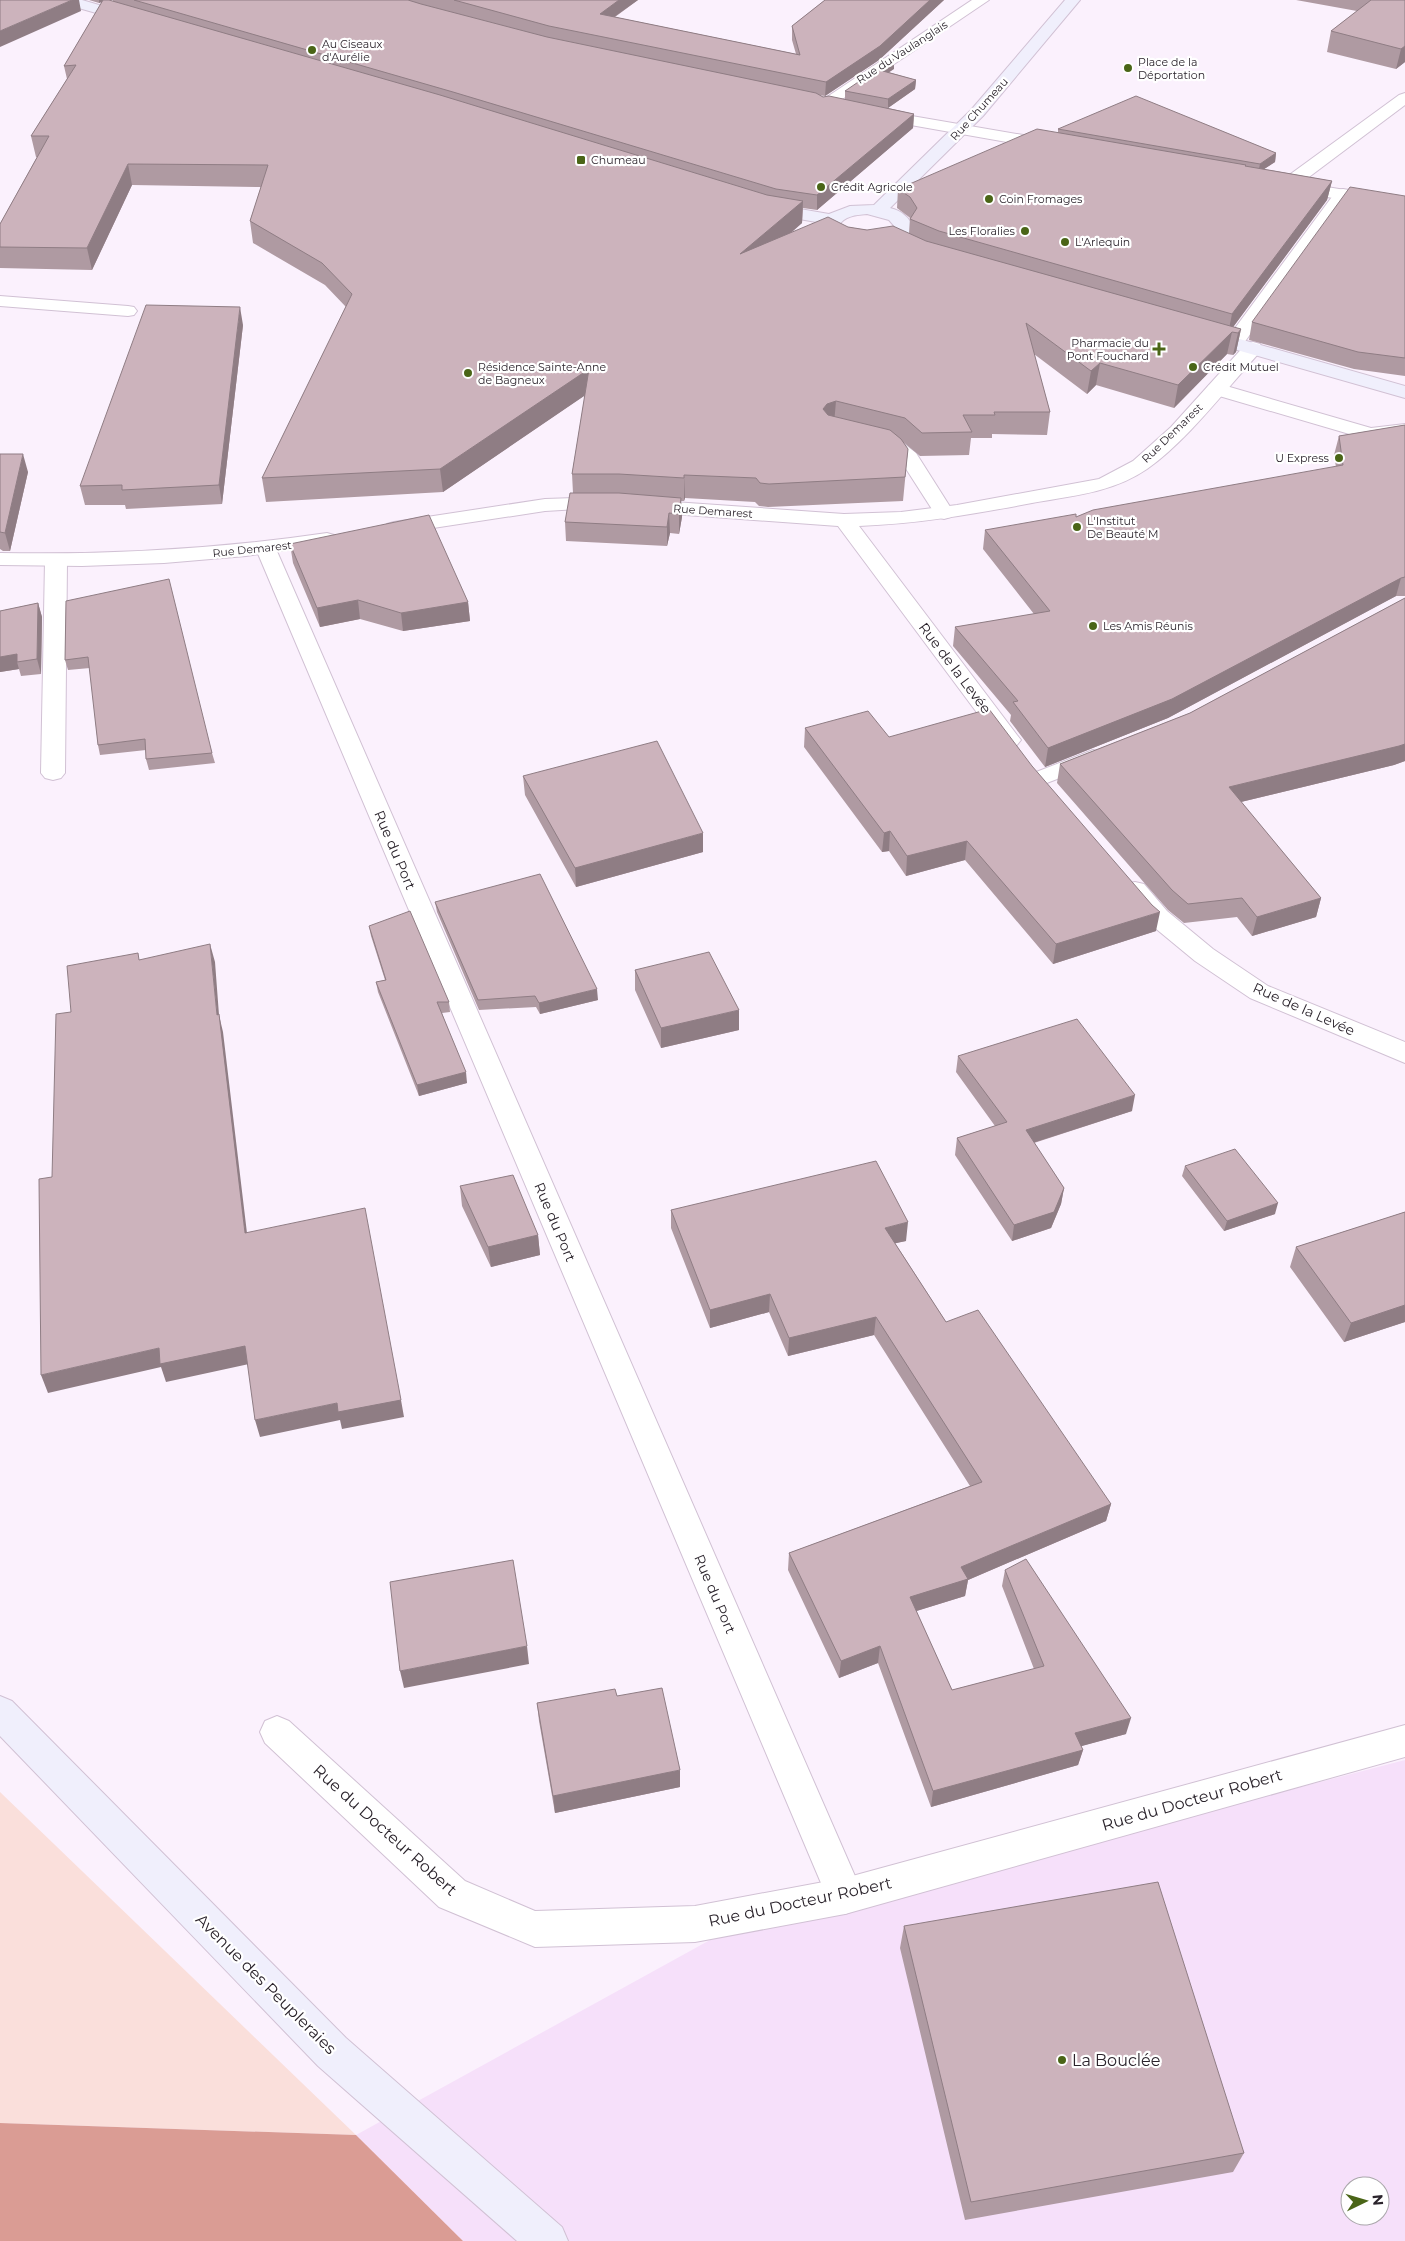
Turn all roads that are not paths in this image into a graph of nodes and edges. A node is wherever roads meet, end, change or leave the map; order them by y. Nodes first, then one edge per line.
1 (66, 0) edge
2 (982, 0) edge
3 (1073, 0) edge
4 (152, 25) edge
5 (1405, 98) edge
6 (804, 101) edge
7 (823, 105) junction
8 (842, 108) edge
9 (862, 112) edge
10 (962, 129) junction
11 (1065, 147) edge
12 (1268, 182) edge
13 (1287, 185) junction
14 (1343, 194) junction
15 (745, 202) edge
16 (1405, 206) edge
17 (878, 210) junction
18 (832, 220) junction
19 (0, 301) edge
20 (128, 311) dead end
21 (1184, 329) edge
22 (1243, 346) junction
23 (1216, 389) junction
24 (1405, 392) edge
25 (1405, 430) edge
26 (853, 436) edge
27 (944, 513) junction
28 (844, 520) junction
29 (372, 532) edge
30 (343, 536) edge
31 (266, 549) junction
32 (0, 559) edge
33 (56, 561) junction
34 (1112, 750) edge
35 (53, 773) dead end
36 (1120, 873) edge
37 (1405, 1053) edge
38 (0, 1712) edge
39 (278, 1732) dead end
40 (1405, 1741) edge
41 (845, 1896) junction
42 (548, 2241) edge

1 - 4 street
2 - 7 street, Rue du Vaulanglais
3 - 10 street, Rue Chumeau
5 - 13 street
6 - 7 street
7 - 8 street
9 - 10 street
10 - 11 street
10 - 17 street, Rue Chumeau
12 - 13 street
13 - 14 street
14 - 16 street
14 - 22 street, Rue Demarest
15 - 18 street
17 - 18 street
17 - 18 street
19 - 20 street
21 - 22 street
22 - 23 street, Rue Demarest
22 - 24 street
23 - 25 street
23 - 27 street, Rue Demarest
26 - 27 street
27 - 28 street, Rue Demarest
28 - 29 street, Rue Demarest
28 - 34 street, Rue de la Levée
30 - 31 street, Rue Demarest
31 - 33 street, Rue Demarest
31 - 41 street, Rue du Port
32 - 33 street, Rue Demarest
33 - 35 street
36 - 37 street, Rue de la Levée
38 - 42 street, Avenue des Peupleraies
39 - 41 street, Rue du Docteur Robert
40 - 41 street, Rue du Docteur Robert

